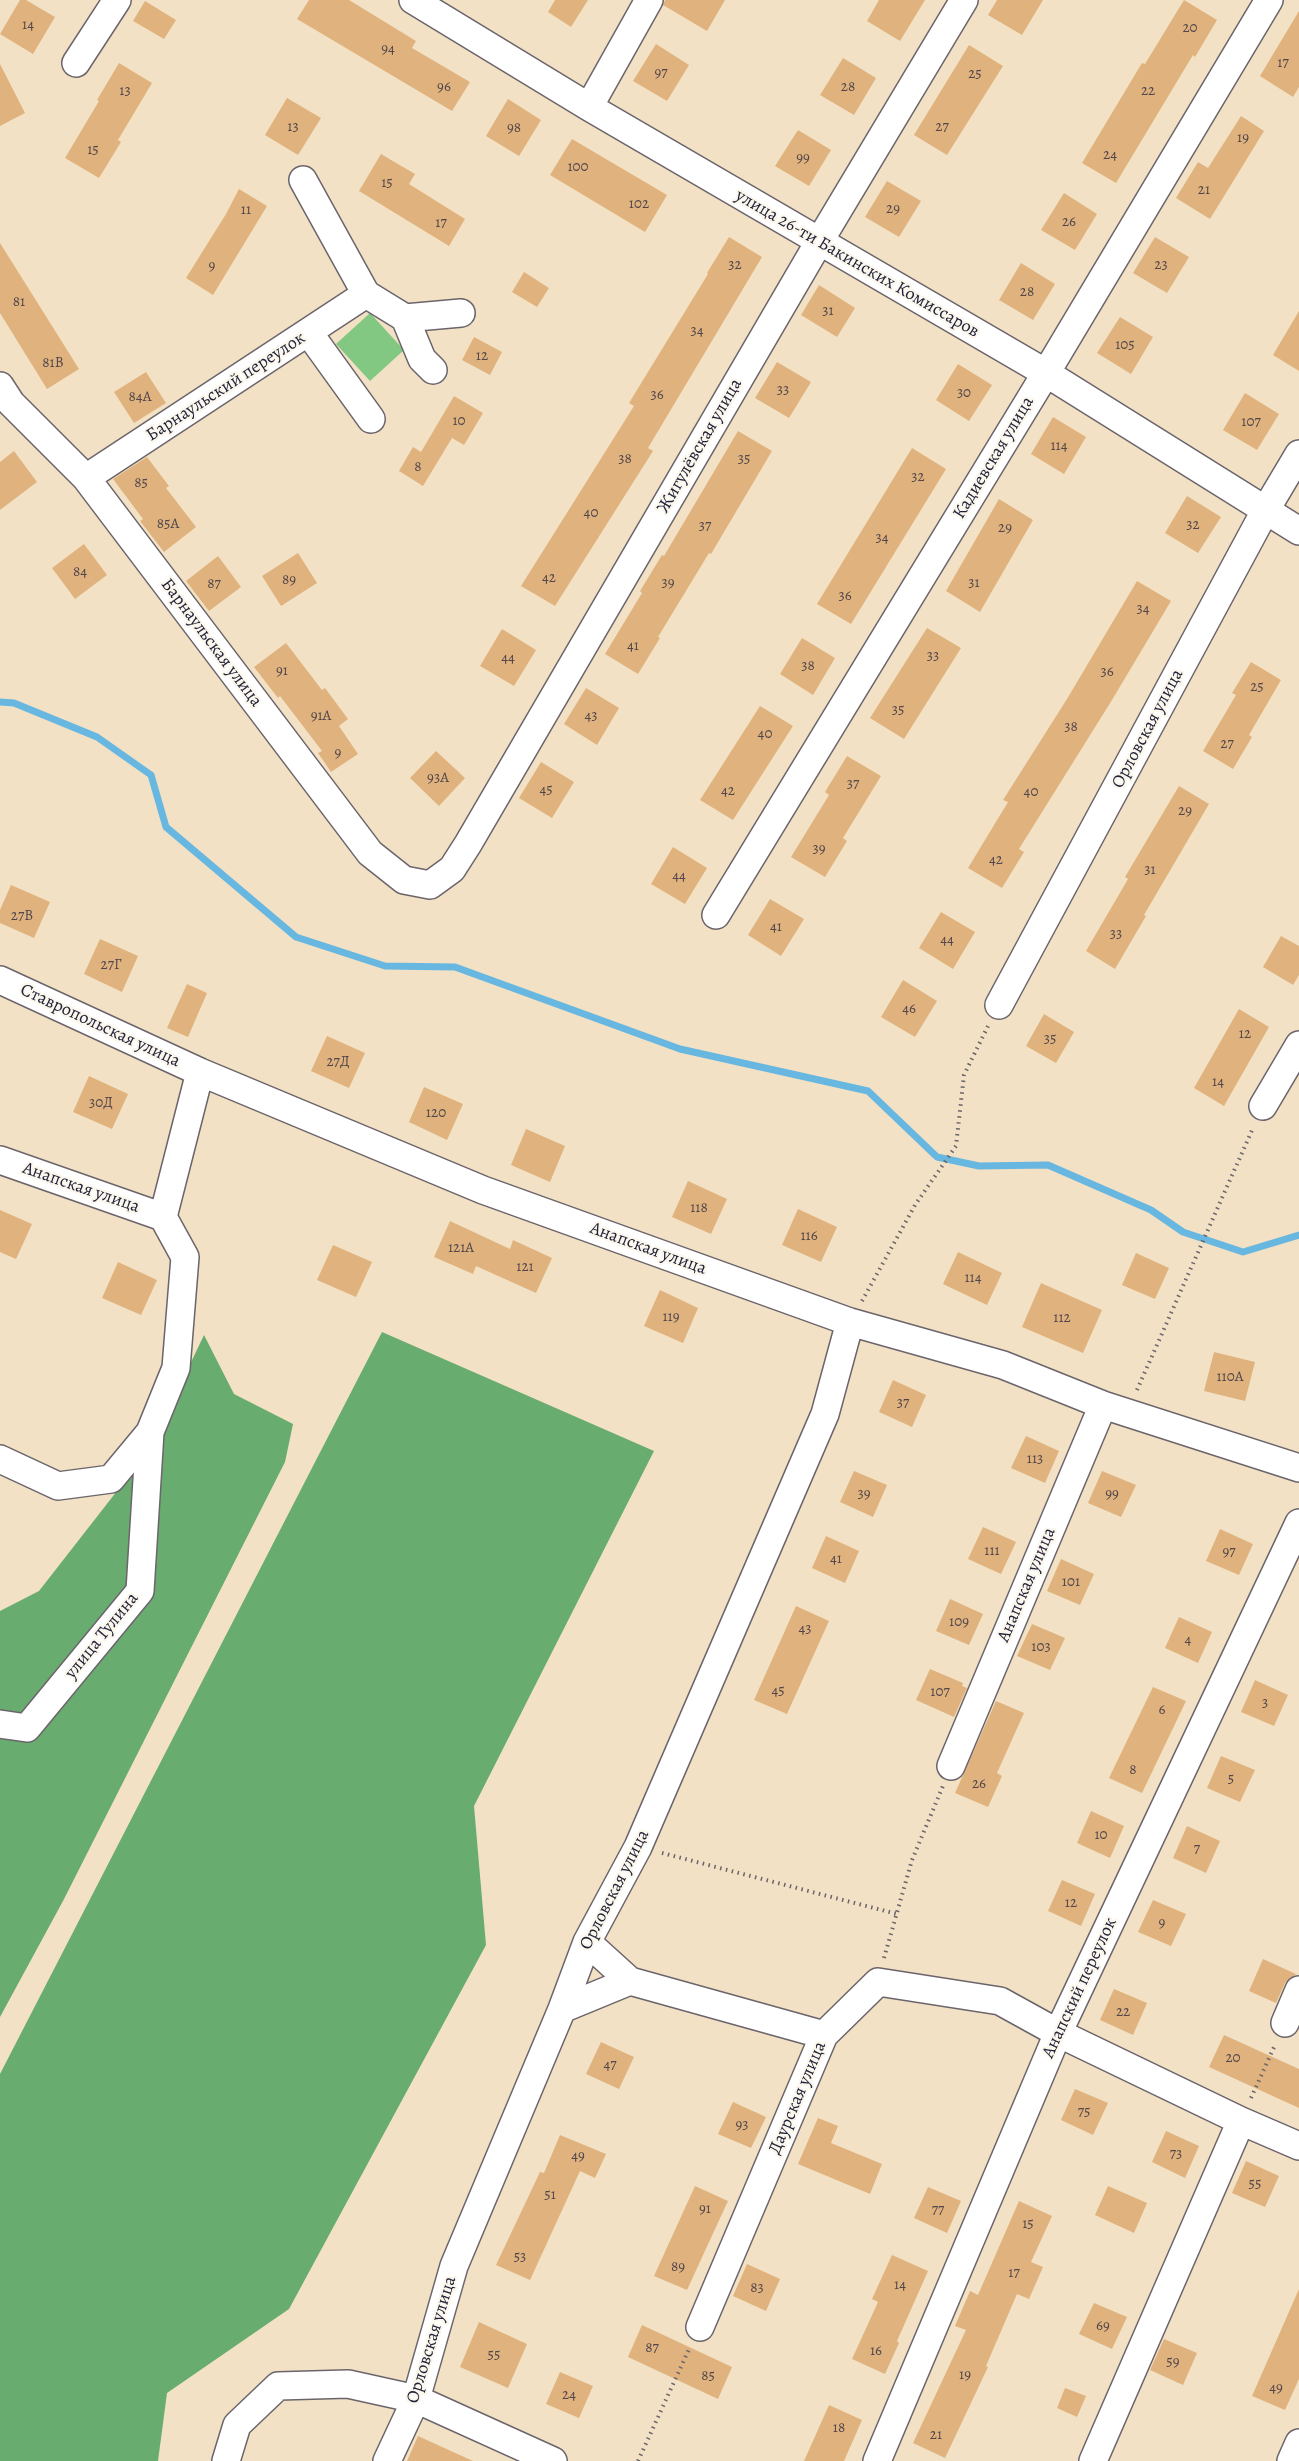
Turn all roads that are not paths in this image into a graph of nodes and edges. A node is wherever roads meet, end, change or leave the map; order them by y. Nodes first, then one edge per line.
1 (117, 0) edge
2 (413, 0) edge
3 (649, 0) edge
4 (964, 0) edge
5 (1269, 0) edge
6 (76, 63) dead end
7 (589, 107) junction
8 (303, 180) dead end
9 (819, 242) junction
10 (366, 294) junction
11 (461, 313) dead end
12 (405, 318) junction
13 (309, 333) junction
14 (433, 370) dead end
15 (1046, 373) junction
16 (4, 402) edge
17 (371, 419) dead end
18 (1299, 454) edge
19 (86, 478) junction
20 (1265, 511) junction
21 (1299, 531) edge
22 (430, 885) joint
23 (716, 915) dead end
24 (0, 980) edge
25 (999, 1005) road end
26 (1299, 1045) edge
27 (200, 1072) junction
28 (1263, 1106) road end
29 (0, 1160) edge
30 (163, 1217) junction
31 (850, 1322) junction
32 (1115, 1408) junction
33 (150, 1432) junction
34 (0, 1459) edge
35 (1299, 1468) edge
36 (1299, 1523) edge
37 (0, 1724) edge
38 (951, 1766) road end
39 (587, 1942) junction
40 (630, 1981) junction
41 (1299, 1990) edge
42 (562, 2009) junction
43 (1285, 2023) road end
44 (1058, 2033) junction
45 (824, 2035) junction
46 (1241, 2121) junction
47 (1299, 2146) edge
48 (700, 2326) road end
49 (416, 2399) junction
50 (1299, 2443) edge
51 (226, 2461) edge
52 (387, 2461) edge
53 (553, 2461) edge
54 (877, 2461) edge
55 (1093, 2461) edge
56 (1291, 2461) edge

1 - 6 street
2 - 7 street, улица 26-ти Бакинских Комиссаров
3 - 7 street
4 - 9 street, Жигулёвская улица
5 - 15 street, Кадиевская улица
7 - 9 street, улица 26-ти Бакинских Комиссаров
8 - 10 street
9 - 15 street, улица 26-ти Бакинских Комиссаров
9 - 22 street, Жигулёвская улица
10 - 12 street
10 - 13 street, Барнаульский переулок
11 - 12 street
12 - 14 street
13 - 17 street
13 - 19 street, Барнаульский переулок
15 - 20 street, улица 26-ти Бакинских Комиссаров
15 - 23 street, Кадиевская улица
16 - 19 street, Барнаульская улица
18 - 20 street, Орловская улица
19 - 22 street, Барнаульская улица
20 - 21 street, улица 26-ти Бакинских Комиссаров
20 - 25 street, Орловская улица
24 - 27 street, Ставропольская улица
26 - 28 street
27 - 30 street
27 - 31 street, Анапская улица
29 - 30 street, Анапская улица
30 - 33 street
31 - 32 street, Анапская улица
31 - 39 street, Орловская улица
32 - 35 street, Анапская улица
32 - 38 street, Анапская улица
33 - 34 street
33 - 37 street, улица Тулина
36 - 44 street, Анапский переулок
39 - 40 street
39 - 42 street, Орловская улица
40 - 42 street
40 - 45 street
41 - 43 street
42 - 49 street, Орловская улица
44 - 45 street, Даурская улица
44 - 46 street
44 - 54 street, Анапский переулок
45 - 48 street, Даурская улица
46 - 47 street
46 - 55 street
49 - 51 street
49 - 52 street, Орловская улица
49 - 53 street
50 - 56 street

